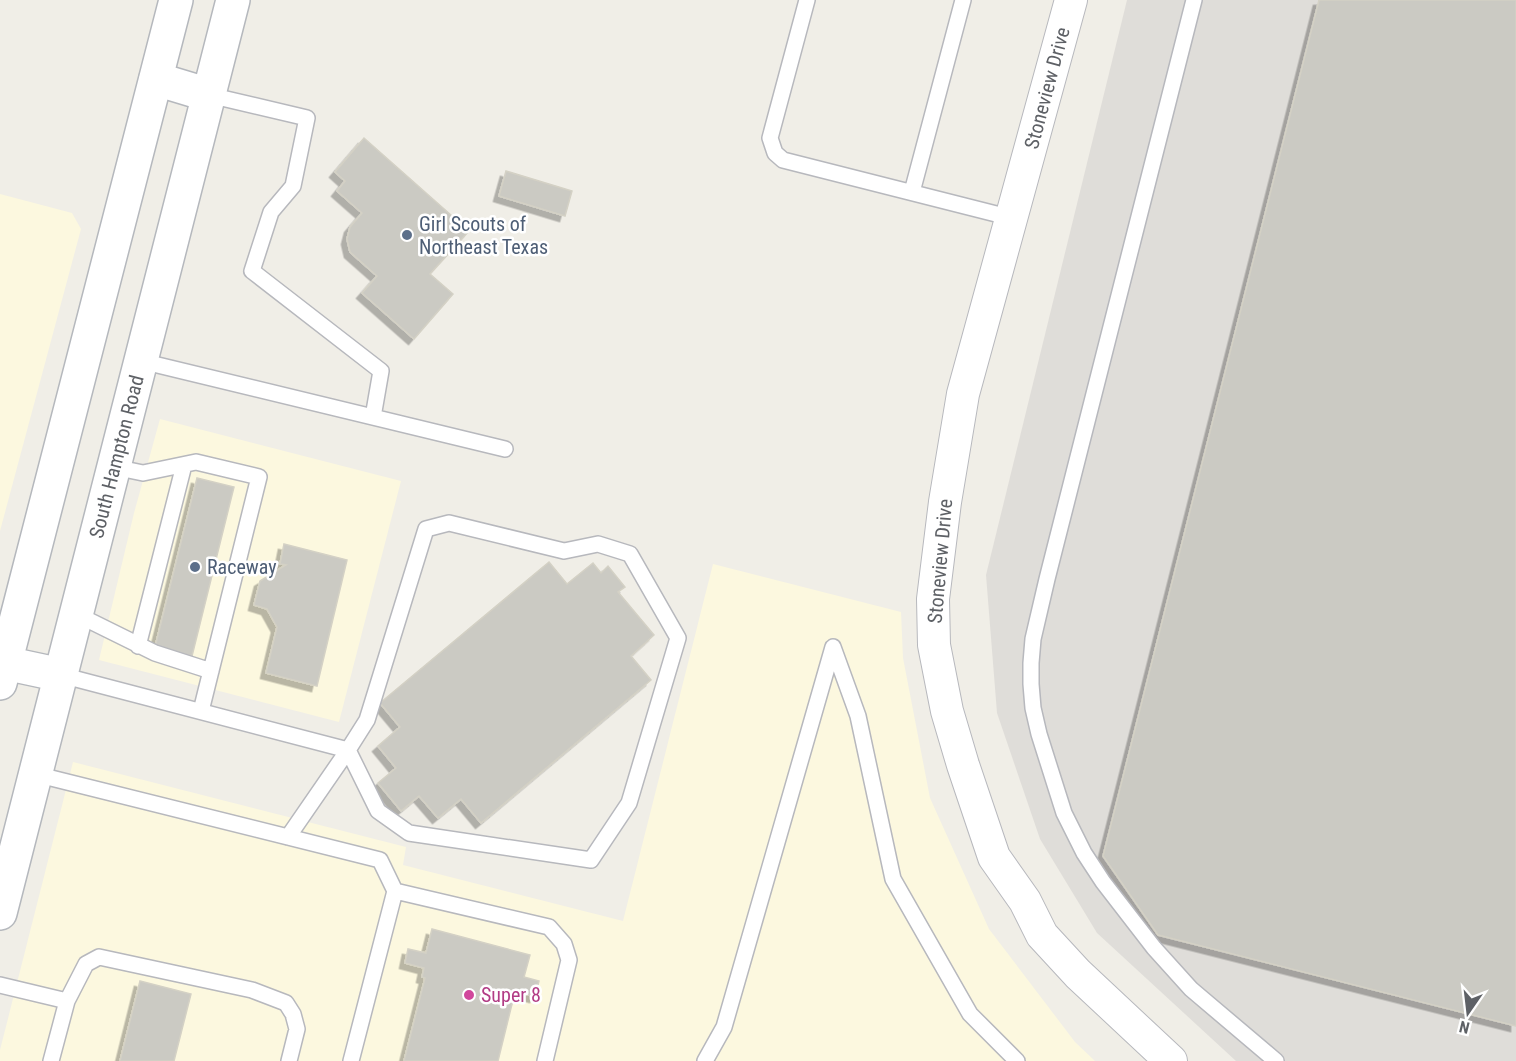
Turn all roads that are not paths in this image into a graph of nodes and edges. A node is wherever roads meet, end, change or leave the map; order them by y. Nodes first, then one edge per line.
1 (176, 0) edge
2 (233, 0) edge
3 (807, 0) edge
4 (963, 0) edge
5 (1071, 0) edge
6 (1194, 0) edge
7 (156, 79) junction
8 (209, 95) junction
9 (912, 192) junction
10 (1012, 218) junction
11 (141, 361) junction
12 (373, 417) junction
13 (505, 449) dead end
14 (184, 465) junction
15 (114, 467) junction
16 (76, 614) junction
17 (138, 646) junction
18 (2, 669) edge
19 (211, 671) junction
20 (61, 675) junction
21 (201, 711) junction
22 (348, 750) junction
23 (35, 774) junction
24 (288, 837) junction
25 (395, 891) junction
26 (0, 913) edge
27 (0, 986) edge
28 (67, 1001) junction
29 (52, 1061) edge
30 (289, 1061) edge
31 (351, 1061) edge
32 (545, 1061) edge
33 (705, 1061) edge
34 (1017, 1061) edge
35 (1172, 1061) edge
36 (1276, 1061) edge

1 - 7 main road
2 - 8 main road, South Hampton Road
3 - 9 lane
4 - 9 lane
5 - 10 street, Stoneview Drive
6 - 36 lane
7 - 8 main road
7 - 18 main road
8 - 11 main road, South Hampton Road
8 - 12 lane
9 - 10 lane
10 - 35 street, Stoneview Drive
11 - 12 lane
11 - 15 main road, South Hampton Road
12 - 13 lane
14 - 15 lane
14 - 17 lane
14 - 19 lane
15 - 16 main road, South Hampton Road
16 - 17 lane
16 - 20 main road, South Hampton Road
17 - 19 lane
18 - 20 main road
19 - 21 lane
20 - 21 lane
20 - 23 main road, South Hampton Road
21 - 22 lane
22 - 22 lane
22 - 24 lane
23 - 24 lane
23 - 26 main road, South Hampton Road
24 - 25 lane
25 - 31 lane
25 - 32 lane
27 - 28 lane
28 - 29 lane
28 - 30 lane
33 - 34 lane

